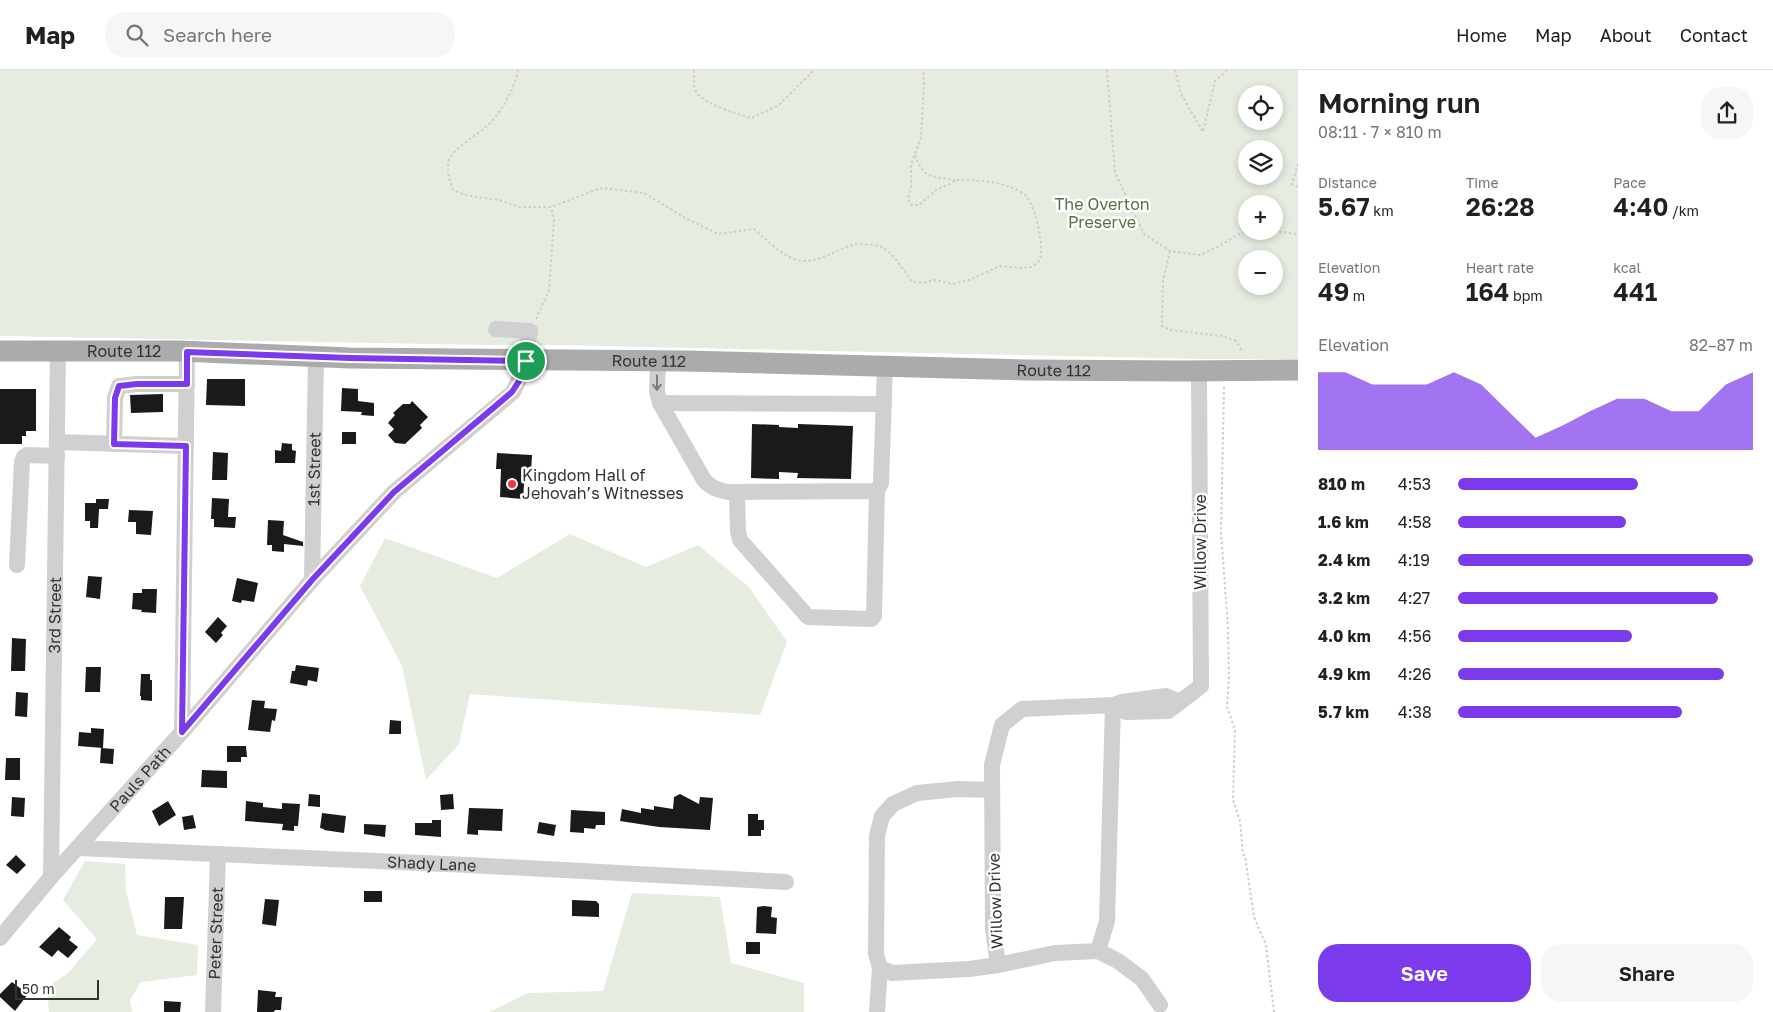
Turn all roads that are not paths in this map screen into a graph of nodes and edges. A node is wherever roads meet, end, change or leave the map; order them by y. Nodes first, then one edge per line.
1 (496, 328) dead end
2 (0, 351) edge
3 (58, 351) junction
4 (187, 352) junction
5 (316, 357) junction
6 (526, 361) junction
7 (658, 361) junction
8 (885, 365) junction
9 (1298, 370) edge
10 (1199, 371) junction
11 (187, 384) junction
12 (660, 404) junction
13 (884, 404) junction
14 (114, 444) junction
15 (186, 446) junction
16 (57, 449) junction
17 (877, 491) junction
18 (737, 492) junction
19 (17, 565) dead end
20 (312, 580) junction
21 (1113, 705) junction
22 (182, 732) junction
23 (992, 790) junction
24 (78, 848) junction
25 (218, 854) junction
26 (51, 878) junction
27 (786, 882) dead end
28 (0, 938) edge
29 (1098, 951) junction
30 (998, 965) junction
31 (880, 968) junction
32 (1160, 1005) dead end
33 (213, 1012) edge
34 (877, 1012) edge

1 - 6 street, Pauls Path
2 - 3 main road, Route 112
3 - 4 main road, Route 112
3 - 16 street, 3rd Street
4 - 5 main road, Route 112
4 - 11 street
5 - 6 main road, Route 112
5 - 20 street, 1st Street
6 - 7 main road, Route 112
6 - 20 street, Pauls Path
7 - 8 main road, Route 112
7 -> 12 street
8 - 10 main road, Route 112
8 - 13 street
9 - 10 main road, Route 112
10 - 21 street, Willow Drive
11 - 14 street
11 - 15 street
12 - 13 street
12 - 18 street
13 - 17 street
14 - 15 street
14 - 16 street
15 - 22 street
16 - 19 street
16 - 26 street, 3rd Street
17 - 18 street
17 - 18 street
20 - 22 street, Pauls Path
21 - 23 street, Willow Drive
21 - 29 street
22 - 24 street, Pauls Path
23 - 30 street, Willow Drive
23 - 31 street
24 - 25 street, Shady Lane
24 - 26 street, Pauls Path
25 - 27 street, Shady Lane
25 - 33 street, Peter Street
26 - 28 street, Pauls Path
29 - 30 street, Willow Drive
29 - 32 street
30 - 31 street
31 - 34 street

